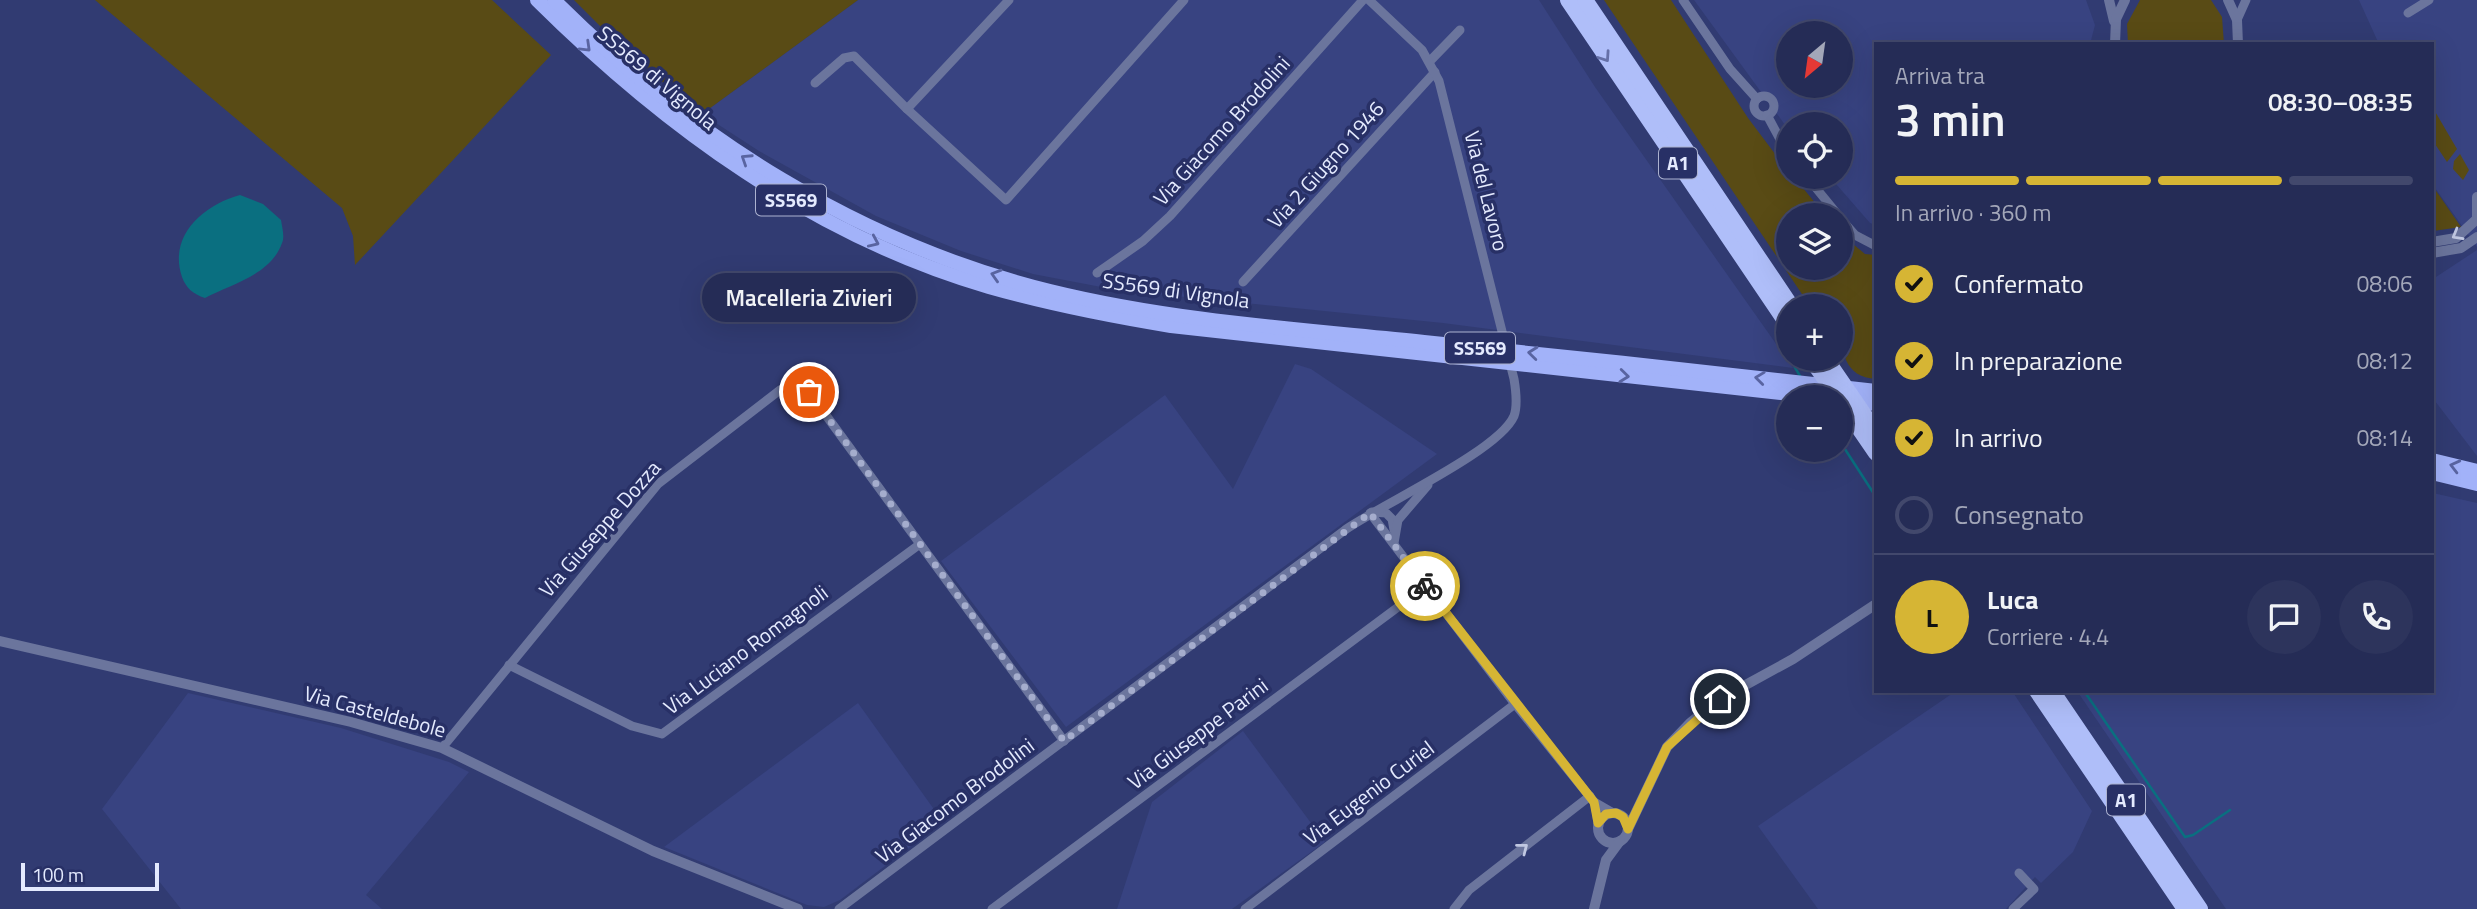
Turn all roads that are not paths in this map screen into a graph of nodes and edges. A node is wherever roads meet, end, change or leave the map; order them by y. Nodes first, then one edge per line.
1 (537, 0) edge
2 (554, 0) edge
3 (1009, 0) edge
4 (1184, 0) edge
5 (1363, 0) edge
6 (1369, 0) edge
7 (1568, 0) edge
8 (1585, 0) edge
9 (1683, 0) edge
10 (2109, 0) edge
11 (2125, 0) edge
12 (2228, 0) edge
13 (2246, 0) edge
14 (2429, 0) edge
15 (2408, 13) dead end
16 (2237, 20) junction
17 (1460, 30) dead end
18 (2114, 40) edge
19 (2238, 42) edge
20 (1430, 61) junction
21 (1435, 72) junction
22 (815, 83) dead end
23 (1757, 99) junction
24 (907, 110) junction
25 (1768, 115) junction
26 (1776, 131) edge
27 (1817, 189) edge
28 (2477, 197) edge
29 (1828, 203) edge
30 (2477, 218) edge
31 (1853, 233) edge
32 (2477, 237) edge
33 (2434, 242) edge
34 (1874, 245) edge
35 (2434, 253) edge
36 (1097, 273) dead end
37 (1242, 282) dead end
38 (1783, 294) edge
39 (1776, 307) edge
40 (1834, 371) edge
41 (1794, 382) junction
42 (1874, 384) edge
43 (1874, 391) edge
44 (1776, 393) edge
45 (1853, 401) edge
46 (1874, 404) edge
47 (1853, 419) edge
48 (1874, 429) edge
49 (1874, 450) edge
50 (2434, 460) edge
51 (2477, 471) edge
52 (2437, 475) edge
53 (1434, 479) junction
54 (2477, 484) edge
55 (1370, 513) junction
56 (1394, 533) junction
57 (920, 544) junction
58 (1395, 546) junction
59 (1425, 587) junction
60 (1874, 605) edge
61 (0, 641) edge
62 (509, 665) junction
63 (2038, 693) edge
64 (2053, 693) edge
65 (1515, 704) junction
66 (1064, 741) junction
67 (442, 748) junction
68 (1647, 793) junction
69 (1592, 799) junction
70 (1614, 813) junction
71 (1598, 823) junction
72 (1628, 829) junction
73 (1601, 838) junction
74 (1620, 841) junction
75 (1606, 860) junction
76 (2019, 873) dead end
77 (798, 909) edge
78 (839, 909) edge
79 (992, 909) edge
80 (1245, 909) edge
81 (1454, 909) edge
82 (1594, 909) edge
83 (2013, 909) edge
84 (2185, 909) edge
85 (2200, 909) edge

1 -> 44 highway, SS569 di Vignola / SS569
41 -> 2 highway, SS569 di Vignola / SS569
3 - 24 street
4 - 24 street
5 - 36 street, Via Giacomo Brodolini
6 - 20 street, Via del Lavoro
7 -> 39 highway, A1
8 - 38 highway, A1
9 - 23 street
10 - 18 street
11 - 18 street
12 - 16 street
13 - 16 street
14 - 15 street
16 - 19 street
17 - 20 street
20 - 21 street, Via del Lavoro
21 - 37 street, Via 2 Giugno 1946
21 - 53 street, Via del Lavoro
22 - 24 street
23 - 25 street
23 - 25 street
25 - 26 street
27 - 29 street
28 - 30 street
30 -> 33 street
31 - 34 street
32 - 35 street
40 - 48 highway
41 - 42 highway
41 - 43 highway, SS569 di Vignola / SS569
45 - 46 highway
47 - 49 highway
51 -> 50 highway
52 - 54 highway
53 - 55 street, Via Giacomo Brodolini
53 - 56 street
55 - 56 street
55 - 58 street
55 - 66 street, Via Giacomo Brodolini
56 - 58 street
57 - 62 street, Via Luciano Romagnoli
57 - 62 street, Via Giuseppe Dozza
57 - 66 street, Via Giuseppe Dozza
58 - 59 street
59 - 65 street
59 - 79 street, Via Giuseppe Parini
60 - 68 street
61 - 67 street, Via Casteldebole
62 - 67 street, Via Giuseppe Dozza
63 - 84 highway, A1
64 - 85 highway, A1
65 - 69 street
65 - 80 street, Via Eugenio Curiel
66 - 78 street, Via Giacomo Brodolini
67 - 77 street, Via Casteldebole
68 - 70 street
68 - 72 street
69 - 70 street
69 - 71 street
81 -> 69 street
70 - 71 street
70 - 72 street
71 - 73 street
72 - 74 street
73 - 74 street
73 - 75 street
74 - 75 street
75 - 82 street
76 - 83 street

